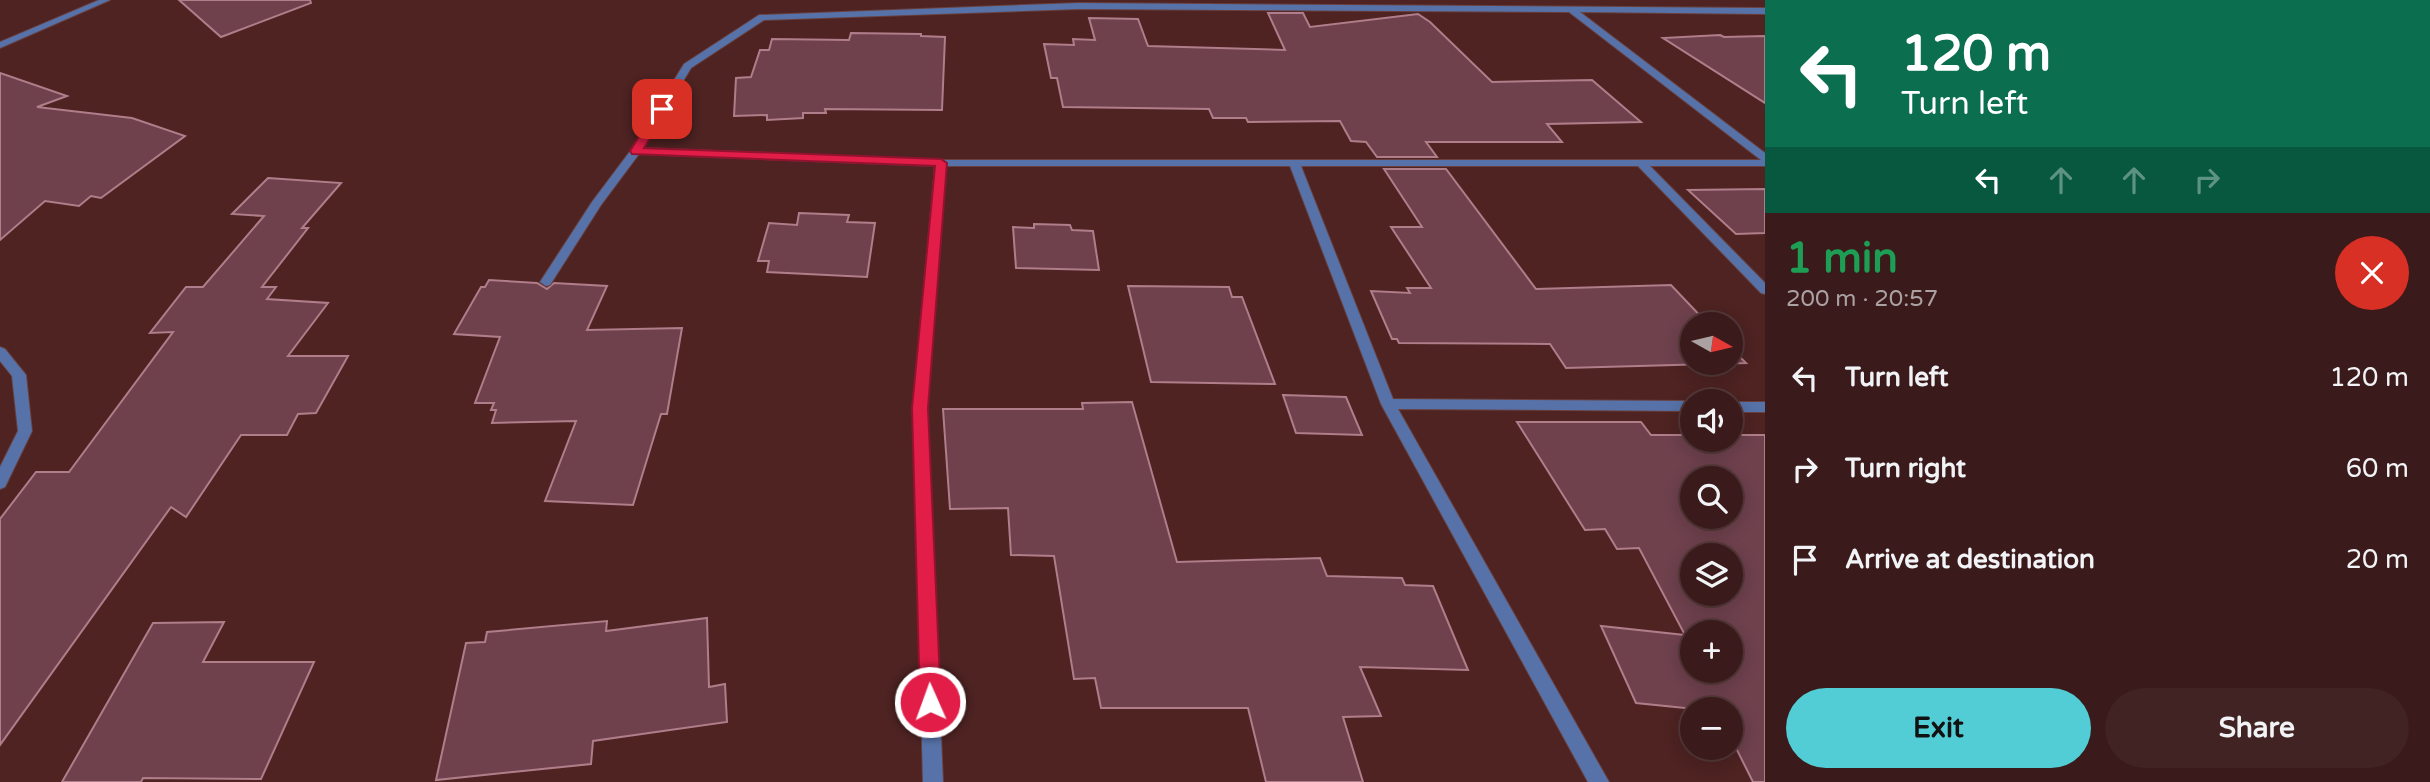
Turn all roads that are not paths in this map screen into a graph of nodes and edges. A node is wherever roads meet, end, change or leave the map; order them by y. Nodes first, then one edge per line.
1 (106, 0) edge
2 (1328, 0) edge
3 (1598, 0) edge
4 (1077, 3) edge
5 (1335, 8) junction
6 (1570, 9) junction
7 (1609, 9) junction
8 (1765, 11) edge
9 (0, 45) edge
10 (636, 151) junction
11 (1765, 160) edge
12 (941, 163) junction
13 (1295, 164) junction
14 (1642, 164) junction
15 (546, 282) dead end
16 (1765, 290) edge
17 (0, 352) edge
18 (1388, 404) junction
19 (1680, 406) edge
20 (1743, 407) edge
21 (1765, 407) edge
22 (0, 483) edge
23 (933, 782) edge
24 (1599, 782) edge

1 - 9 street
2 - 5 street
3 - 7 street
4 - 5 street
4 - 10 street
5 - 6 street
6 - 7 street
6 - 11 street
7 - 8 street
10 - 12 street
10 - 15 street
11 - 14 street
12 - 13 street
12 - 23 street
13 - 14 street
13 - 18 street
14 - 16 street
17 - 22 street
18 - 19 street
18 - 24 street
20 - 21 street

